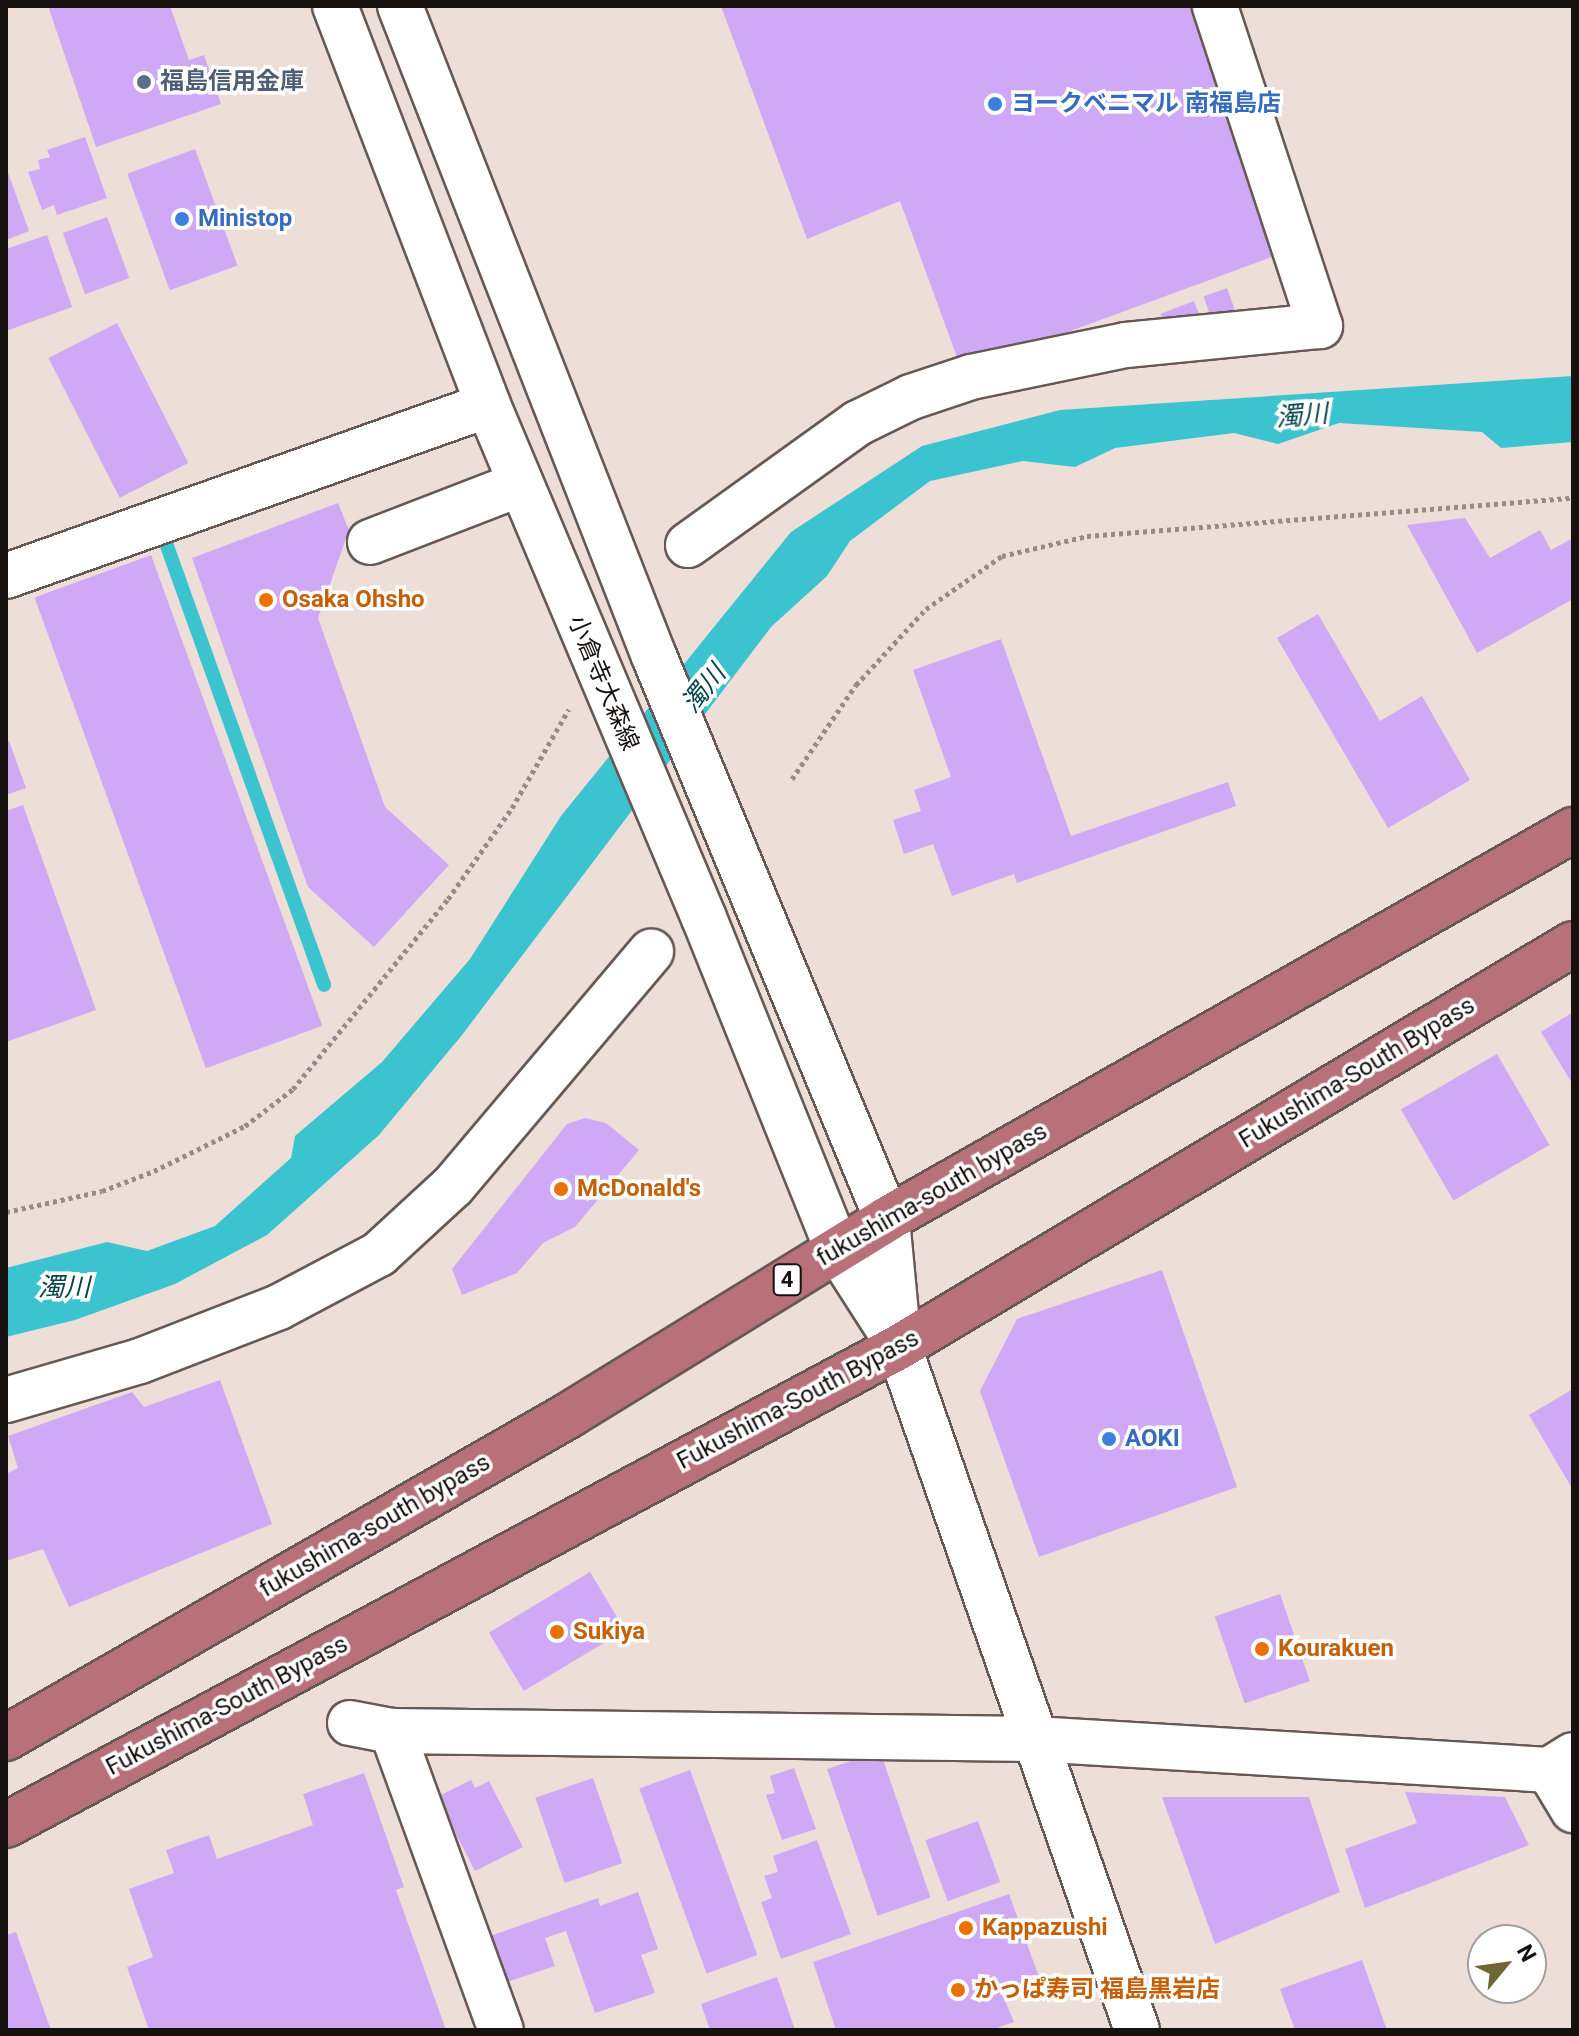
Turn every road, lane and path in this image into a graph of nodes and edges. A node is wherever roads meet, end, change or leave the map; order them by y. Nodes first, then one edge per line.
1 (335, 6) edge
2 (400, 6) edge
3 (1215, 6) edge
4 (488, 405) junction
5 (520, 484) junction
6 (1573, 498) edge
7 (370, 542) dead end
8 (688, 545) dead end
9 (6, 576) edge
10 (602, 682) junction
11 (792, 779) dead end
12 (1573, 830) edge
13 (1573, 944) edge
14 (651, 952) dead end
15 (6, 1212) edge
16 (887, 1219) junction
17 (837, 1249) junction
18 (899, 1347) junction
19 (6, 1400) edge
20 (350, 1723) dead end
21 (392, 1731) junction
22 (6, 1738) edge
23 (1034, 1739) junction
24 (1561, 1762) edge
25 (1573, 1810) edge
26 (6, 1825) edge
27 (501, 2030) edge
28 (1137, 2030) edge

1 - 4 street, 小倉寺大森線
2 - 16 street
3 - 8 street
4 - 5 street, 小倉寺大森線
4 - 9 street
5 - 7 street
5 - 10 street, 小倉寺大森線
6 - 11 path
10 - 15 path
10 - 17 street, 小倉寺大森線
12 - 16 highway, fukushima-south bypass / 4
13 - 18 highway, Fukushima-South Bypass
14 - 19 street
16 - 17 highway, fukushima-south bypass / 4
16 - 18 street
17 - 18 street, 小倉寺大森線
17 - 22 highway, fukushima-south bypass / 4
18 - 23 street
18 - 26 highway, Fukushima-South Bypass
20 - 21 street
21 - 23 street
21 - 27 street
23 - 24 street
23 - 28 street
24 - 25 street

